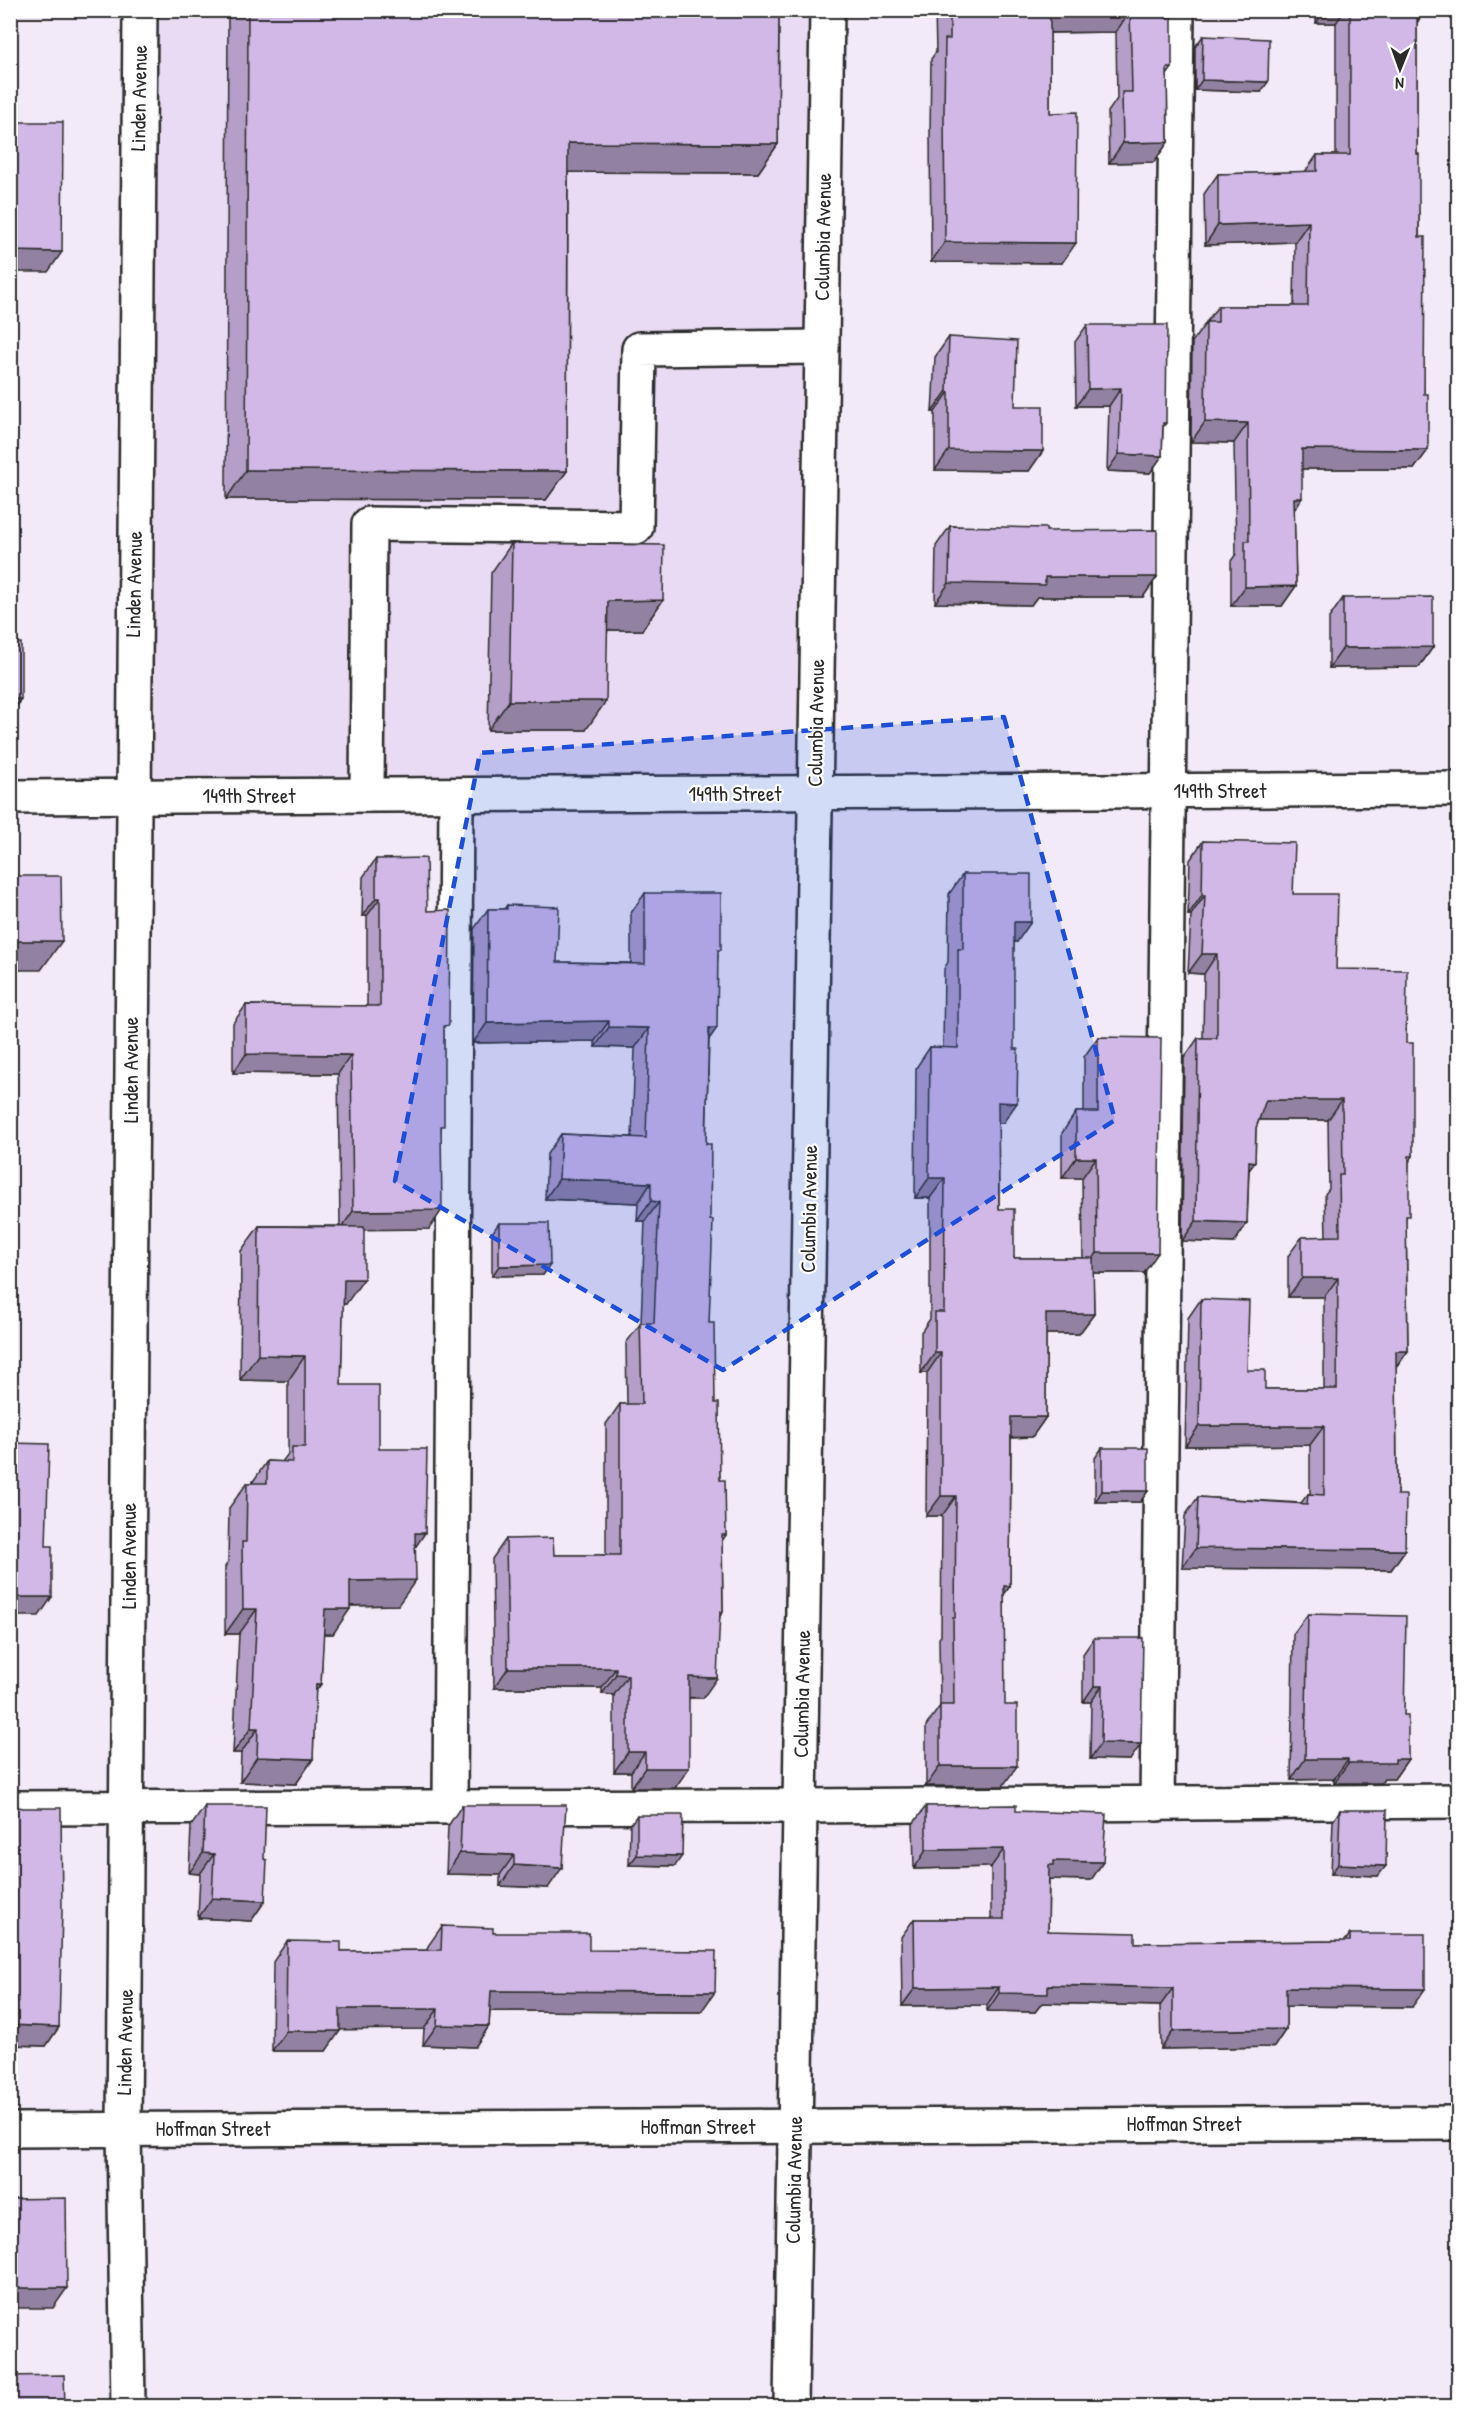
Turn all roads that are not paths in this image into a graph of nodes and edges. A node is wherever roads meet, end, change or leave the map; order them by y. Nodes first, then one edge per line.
1 (140, 10) edge
2 (827, 10) edge
3 (1177, 10) edge
4 (822, 347) junction
5 (1458, 789) edge
6 (1168, 792) junction
7 (815, 794) junction
8 (367, 795) junction
9 (456, 795) junction
10 (132, 796) junction
11 (10, 797) edge
12 (1458, 1802) edge
13 (1157, 1804) junction
14 (800, 1806) junction
15 (450, 1807) junction
16 (10, 1808) edge
17 (128, 1808) junction
18 (1458, 2123) edge
19 (795, 2126) junction
20 (124, 2129) junction
21 (10, 2130) edge
22 (128, 2406) edge
23 (791, 2406) edge

1 - 10 street, Linden Avenue
2 - 4 street, Columbia Avenue
3 - 6 street
4 - 7 street, Columbia Avenue
4 - 8 street
5 - 6 street, 149th Street
6 - 7 street, 149th Street
6 - 13 street
7 - 9 street, 149th Street
7 - 14 street, Columbia Avenue
8 - 9 street, 149th Street
8 - 10 street, 149th Street
9 - 15 street
10 - 11 street, 149th Street
10 - 17 street, Linden Avenue
12 - 13 street
13 - 14 street
14 - 15 street
14 - 19 street, Columbia Avenue
15 - 17 street
16 - 17 street
17 - 20 street, Linden Avenue
18 - 19 street, Hoffman Street
19 - 20 street, Hoffman Street
19 - 23 street, Columbia Avenue
20 - 21 street, Hoffman Street
20 - 22 street, Linden Avenue

